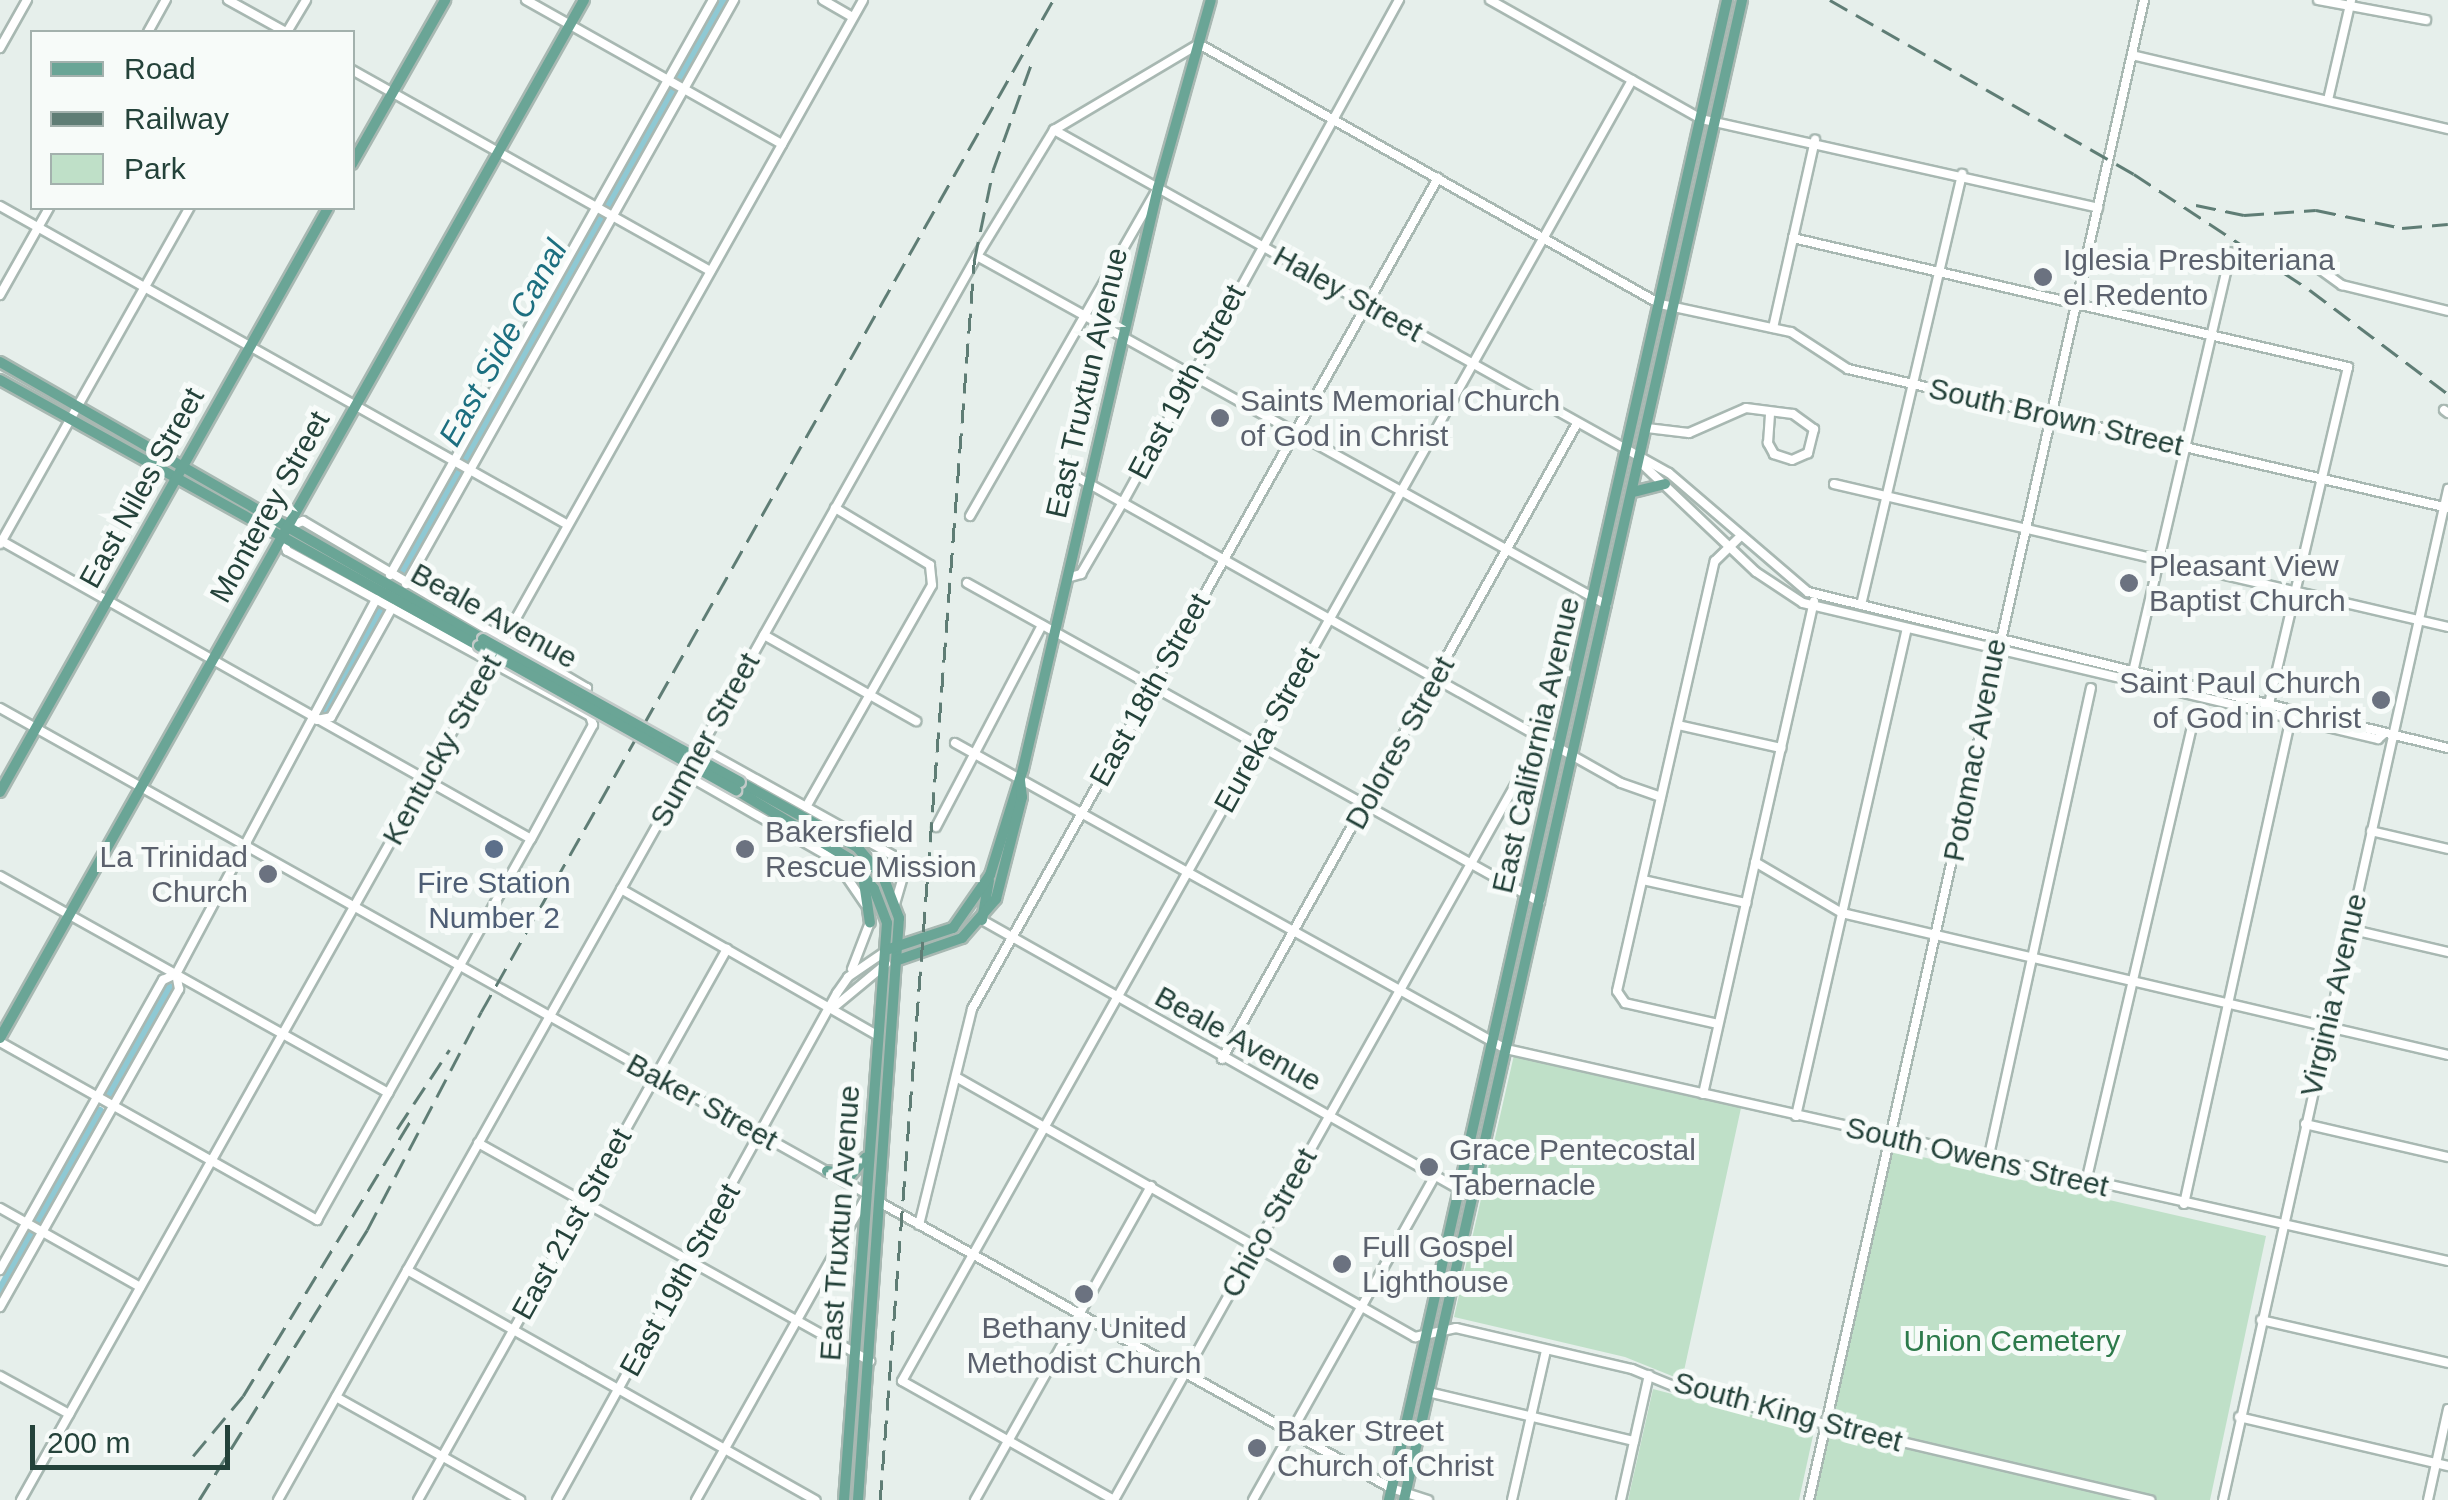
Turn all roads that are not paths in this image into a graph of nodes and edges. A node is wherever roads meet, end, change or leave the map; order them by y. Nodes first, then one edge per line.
1 (27, 0) edge
2 (166, 0) edge
3 (228, 0) edge
4 (306, 0) edge
5 (445, 0) edge
6 (526, 0) edge
7 (584, 0) edge
8 (713, 0) edge
9 (734, 0) edge
10 (823, 0) edge
11 (862, 0) edge
12 (1212, 0) edge
13 (1399, 0) edge
14 (1490, 0) edge
15 (1727, 0) edge
16 (1742, 0) edge
17 (2144, 0) edge
18 (2318, 0) edge
19 (2350, 4) edge
20 (853, 17) junction
21 (2426, 20) dead end
22 (570, 25) junction
23 (149, 30) edge
24 (283, 30) edge
25 (288, 30) edge
26 (1199, 44) junction
27 (0, 48) edge
28 (2132, 54) junction
29 (355, 72) edge
30 (668, 80) junction
31 (1632, 80) junction
32 (684, 89) junction
33 (393, 92) junction
34 (2328, 100) junction
35 (1332, 119) junction
36 (1701, 119) junction
37 (1714, 121) junction
38 (2448, 129) edge
39 (1054, 130) junction
40 (1815, 140) junction
41 (782, 144) junction
42 (499, 152) junction
43 (355, 159) edge
44 (1962, 174) junction
45 (1438, 178) junction
46 (1158, 188) junction
47 (0, 206) edge
48 (597, 207) junction
49 (2098, 208) junction
50 (47, 210) edge
51 (188, 210) edge
52 (327, 210) edge
53 (612, 216) junction
54 (37, 227) junction
55 (1544, 238) junction
56 (1793, 238) junction
57 (1261, 246) junction
58 (2231, 252) dead end
59 (977, 256) junction
60 (2326, 263) dead end
61 (710, 271) junction
62 (1940, 272) junction
63 (144, 287) junction
64 (0, 295) edge
65 (1660, 304) junction
66 (1367, 305) junction
67 (2075, 305) junction
68 (1674, 306) junction
69 (2448, 311) edge
70 (1084, 313) junction
71 (1773, 328) junction
72 (2212, 335) junction
73 (1124, 336) junction
74 (250, 346) junction
75 (0, 362) edge
76 (1472, 364) junction
77 (1190, 373) junction
78 (0, 380) edge
79 (1913, 384) junction
80 (77, 406) junction
81 (356, 406) junction
82 (1770, 416) junction
83 (2050, 416) junction
84 (69, 418) junction
85 (1576, 425) junction
86 (1647, 428) junction
87 (1296, 432) junction
88 (2185, 448) junction
89 (1627, 454) junction
90 (454, 461) junction
91 (1639, 461) junction
92 (182, 465) junction
93 (470, 470) junction
94 (1070, 473) dead end
95 (175, 478) junction
96 (2322, 479) junction
97 (1089, 484) junction
98 (1665, 484) junction
99 (1834, 484) dead end
100 (2448, 490) edge
101 (1401, 492) junction
102 (1632, 492) junction
103 (1887, 496) junction
104 (303, 500) junction
105 (1123, 502) junction
106 (835, 508) junction
107 (2446, 508) edge
108 (970, 516) dead end
109 (303, 521) junction
110 (568, 525) junction
111 (2023, 528) junction
112 (285, 532) junction
113 (1741, 536) junction
114 (1, 542) edge
115 (1731, 544) junction
116 (287, 551) junction
117 (1507, 551) junction
118 (1224, 559) junction
119 (2159, 560) junction
120 (268, 562) junction
121 (390, 575) junction
122 (1067, 578) junction
123 (967, 583) dead end
124 (406, 584) junction
125 (2295, 592) junction
126 (1815, 595) junction
127 (376, 599) junction
128 (1594, 599) junction
129 (108, 601) junction
130 (1607, 605) junction
131 (1861, 605) junction
132 (1813, 606) junction
133 (392, 608) junction
134 (1910, 617) junction
135 (1330, 619) junction
136 (2418, 620) junction
137 (1042, 625) junction
138 (2448, 627) edge
139 (1907, 628) junction
140 (1055, 631) junction
141 (764, 635) junction
142 (1997, 637) junction
143 (504, 639) junction
144 (1996, 650) junction
145 (212, 661) junction
146 (491, 662) junction
147 (2134, 668) junction
148 (1436, 678) junction
149 (2131, 681) junction
150 (1153, 686) junction
151 (2091, 688) dead end
152 (870, 694) junction
153 (2270, 700) junction
154 (0, 708) edge
155 (576, 708) junction
156 (2196, 712) dead end
157 (2267, 713) junction
158 (2292, 718) junction
159 (317, 720) junction
160 (916, 721) dead end
161 (1678, 725) junction
162 (36, 728) junction
163 (2389, 734) junction
164 (1542, 738) junction
165 (954, 742) dead end
166 (1259, 746) junction
167 (700, 748) junction
168 (1561, 748) junction
169 (1781, 748) junction
170 (2448, 748) edge
171 (973, 752) junction
172 (1574, 754) junction
173 (686, 774) junction
174 (1020, 779) junction
175 (424, 780) junction
176 (738, 786) junction
177 (141, 788) junction
178 (0, 792) edge
179 (1661, 797) junction
180 (1364, 805) junction
181 (806, 807) junction
182 (1082, 813) junction
183 (936, 827) dead end
184 (2371, 831) junction
185 (531, 838) junction
186 (246, 847) junction
187 (2448, 849) edge
188 (1755, 862) junction
189 (1470, 864) junction
190 (858, 867) junction
191 (1187, 873) junction
192 (0, 876) edge
193 (990, 876) junction
194 (1642, 880) junction
195 (621, 889) junction
196 (1527, 899) junction
197 (1540, 902) junction
198 (1746, 903) junction
199 (895, 904) junction
200 (354, 906) junction
201 (1842, 913) junction
202 (70, 914) junction
203 (982, 920) junction
204 (870, 923) junction
205 (2349, 929) junction
206 (1293, 932) junction
207 (1936, 936) junction
208 (1010, 940) junction
209 (900, 946) junction
210 (727, 948) junction
211 (886, 950) junction
212 (2448, 952) edge
213 (2034, 958) junction
214 (899, 960) junction
215 (886, 964) junction
216 (460, 966) junction
217 (176, 974) junction
218 (848, 976) junction
219 (2132, 982) junction
220 (1399, 992) junction
221 (1116, 1000) junction
222 (2229, 1004) junction
223 (833, 1008) junction
224 (550, 1016) junction
225 (1718, 1024) junction
226 (2327, 1026) junction
227 (282, 1033) junction
228 (879, 1036) junction
229 (0, 1040) edge
230 (1494, 1044) junction
231 (1506, 1049) junction
232 (2448, 1055) edge
233 (1222, 1059) junction
234 (656, 1076) junction
235 (892, 1077) junction
236 (956, 1077) junction
237 (388, 1093) junction
238 (1703, 1094) junction
239 (98, 1096) junction
240 (113, 1106) junction
241 (1796, 1116) junction
242 (1328, 1119) junction
243 (2305, 1124) junction
244 (1045, 1127) junction
245 (872, 1132) junction
246 (762, 1135) junction
247 (1890, 1137) junction
248 (478, 1143) junction
249 (2448, 1158) edge
250 (211, 1160) junction
251 (1988, 1160) junction
252 (826, 1172) junction
253 (1434, 1178) junction
254 (2086, 1182) junction
255 (1151, 1186) junction
256 (1460, 1192) junction
257 (868, 1194) junction
258 (1473, 1198) junction
259 (584, 1204) junction
260 (882, 1204) junction
261 (2184, 1204) junction
262 (0, 1208) edge
263 (27, 1222) junction
264 (919, 1225) junction
265 (2282, 1226) junction
266 (42, 1232) junction
267 (1256, 1246) junction
268 (974, 1254) junction
269 (2448, 1261) edge
270 (689, 1264) junction
271 (0, 1270) edge
272 (407, 1270) junction
273 (140, 1287) junction
274 (1362, 1305) junction
275 (0, 1308) edge
276 (1080, 1313) junction
277 (2261, 1320) junction
278 (796, 1323) junction
279 (513, 1330) junction
280 (1442, 1330) junction
281 (1428, 1336) junction
282 (1546, 1350) junction
283 (855, 1354) junction
284 (870, 1361) junction
285 (2448, 1363) edge
286 (1185, 1373) junction
287 (1649, 1374) junction
288 (0, 1376) edge
289 (619, 1389) junction
290 (1428, 1392) junction
291 (336, 1397) junction
292 (2448, 1409) edge
293 (69, 1414) junction
294 (1531, 1416) junction
295 (2239, 1417) junction
296 (1826, 1425) junction
297 (1291, 1432) junction
298 (1008, 1440) junction
299 (1634, 1440) junction
300 (725, 1448) junction
301 (442, 1456) junction
302 (2436, 1463) junction
303 (2448, 1466) edge
304 (1390, 1494) edge
305 (1405, 1497) edge
306 (21, 1500) edge
307 (278, 1500) edge
308 (418, 1500) edge
309 (520, 1500) edge
310 (557, 1500) edge
311 (696, 1500) edge
312 (816, 1500) edge
313 (844, 1500) edge
314 (858, 1500) edge
315 (974, 1500) edge
316 (1114, 1500) edge
317 (1253, 1500) edge
318 (1428, 1500) edge
319 (1512, 1500) edge
320 (1621, 1500) edge
321 (1808, 1500) edge
322 (2150, 1500) edge
323 (2223, 1500) edge
324 (2428, 1500) edge

1 - 27 street
2 - 23 street
3 - 24 street
4 - 25 street
5 - 33 main road
6 - 22 street
7 - 22 main road, Monterey Street
8 - 30 street
9 - 32 street
10 - 20 street
11 - 20 street, Kentucky Street
12 - 26 main road, East Truxtun Avenue
13 - 35 street, East 19th Street
14 - 31 street
15 - 36 main road, East California Avenue
16 - 37 main road, East California Avenue
17 - 28 street, Potomac Avenue
18 - 19 street
19 - 21 street
19 - 34 street
20 - 41 street, Kentucky Street
22 - 30 street
22 - 42 main road, Monterey Street
26 - 35 street
26 - 39 street, Sumner Street
26 - 46 main road, East Truxtun Avenue
28 - 34 street
28 - 49 street, Potomac Avenue
29 - 33 street
30 - 32 street
30 - 48 street
31 - 36 street
31 - 55 street, Eureka Street
32 - 41 street
32 - 53 street
33 - 42 street
33 - 43 main road
34 - 38 street
35 - 45 street
35 - 57 street, East 19th Street
36 - 37 street
36 - 65 main road, East California Avenue
37 - 40 street
37 - 68 main road, East California Avenue
39 - 46 street, Haley Street
39 - 59 street, Sumner Street
40 - 44 street
40 - 56 street
41 - 61 street, Kentucky Street
42 - 48 street
42 - 81 main road, Monterey Street
44 - 49 street
44 - 62 street
45 - 55 street
45 - 66 street, East 18th Street
46 - 57 street, Haley Street
46 - 70 street
46 - 73 main road, East Truxtun Avenue
47 - 54 street
48 - 53 street
48 - 90 street
49 - 67 street, Potomac Avenue
50 - 54 street
51 - 63 street
52 - 74 main road, East Niles Street
53 - 61 street
53 - 93 street
54 - 63 street
54 - 64 street
55 - 65 street
55 - 76 street, Eureka Street
56 - 62 street
56 - 71 street
57 - 66 street, Haley Street
57 - 77 street, East 19th Street
58 - 72 street
59 - 70 street
59 - 106 street, Sumner Street
60 - 69 street
61 - 110 street, Kentucky Street
62 - 67 street
62 - 79 street
63 - 74 street
63 - 80 street
65 - 68 street, South Brown Street
65 - 89 main road, East California Avenue
66 - 76 street, Haley Street
66 - 87 street, East 18th Street
67 - 72 street
67 - 83 street, Potomac Avenue
68 - 71 street, South Brown Street
68 - 86 main road, East California Avenue
70 - 73 street
70 - 108 street
71 - 79 street, South Brown Street
72 - 88 street
72 - 96 street
73 - 77 street
73 - 97 main road, East Truxtun Avenue
74 - 81 street
74 - 92 main road, East Niles Street
75 - 80 main road, Beale Avenue
76 - 85 street, Haley Street
76 - 101 street, Eureka Street
77 - 87 street
77 - 105 street, East 19th Street
78 - 84 main road, Beale Avenue
79 - 83 street, South Brown Street
79 - 103 street
80 - 84 street
80 - 92 main road, Beale Avenue
81 - 90 street
81 - 104 main road, Monterey Street
82 - 82 street
82 - 86 street
83 - 88 street, South Brown Street
83 - 111 street, Potomac Avenue
84 - 95 main road, Beale Avenue
84 - 114 street
85 - 89 street, Haley Street
85 - 117 street, Dolores Street
86 - 91 main road, East California Avenue
87 - 101 street
87 - 118 street, East 18th Street
88 - 96 street, South Brown Street
88 - 119 street
89 - 91 street, Haley Street
89 - 128 main road, East California Avenue
90 - 93 street
90 - 121 street
91 - 98 street
91 - 102 main road, East California Avenue
91 - 113 street
92 - 95 main road, East Niles Street
92 - 112 main road, Beale Avenue
93 - 110 street
93 - 124 street
94 - 97 street
95 - 112 main road, Beale Avenue
95 - 129 main road, East Niles Street
96 - 107 street, South Brown Street
96 - 125 street
97 - 105 street
97 - 122 main road, East Truxtun Avenue
98 - 102 main road
98 - 115 street
99 - 103 street
100 - 107 street, Virginia Avenue
101 - 117 street
101 - 135 street, Eureka Street
102 - 130 main road, East California Avenue
103 - 111 street
103 - 131 street
104 - 109 main road
104 - 112 main road, Monterey Street
105 - 118 street
105 - 122 street, East 19th Street
106 - 141 street, Sumner Street
106 - 152 street
107 - 136 street, Virginia Avenue
109 - 112 street
109 - 121 street
110 - 143 street, Kentucky Street
111 - 119 street
111 - 142 street, Potomac Avenue
112 - 116 street
112 - 120 main road, Monterey Street
112 - 176 main road, Beale Avenue, bridge
113 - 115 street
113 - 126 street
114 - 129 street
115 - 132 street
115 - 161 street
116 - 120 main road
116 - 127 street
117 - 128 street
117 - 148 street, Dolores Street
118 - 135 street
118 - 150 street, East 18th Street
119 - 125 street
119 - 147 street
120 - 145 main road, Monterey Street
121 - 124 street
122 - 140 main road, East Truxtun Avenue
123 - 137 street
124 - 143 street
125 - 136 street
125 - 153 street
126 - 131 street
126 - 132 street
127 - 133 street
127 - 159 street
128 - 130 street
128 - 168 main road, East California Avenue
129 - 145 street
129 - 162 main road, East Niles Street
130 - 172 main road, East California Avenue
131 - 134 street
132 - 139 street
132 - 169 street
133 - 146 street
133 - 159 street
134 - 139 street
134 - 142 street
135 - 148 street
135 - 166 street, Eureka Street
136 - 138 street
136 - 163 street, Virginia Avenue
137 - 140 street
137 - 171 street
139 - 144 street
139 - 201 street
140 - 150 street
140 - 174 main road, East Truxtun Avenue
141 - 152 street
141 - 167 street, Sumner Street
142 - 144 street, Potomac Avenue
142 - 147 street
143 - 146 street, Kentucky Street
143 - 155 street
144 - 149 street
144 - 207 street, Potomac Avenue
145 - 159 street
145 - 177 main road, Monterey Street
146 - 155 street
146 - 175 street, Kentucky Street
147 - 149 street
147 - 153 street
148 - 164 street
148 - 180 street, Dolores Street
149 - 157 street
150 - 166 street
150 - 182 street, East 18th Street
151 - 213 street
152 - 160 street
152 - 181 street
153 - 157 street
153 - 163 street
154 - 162 street, Baker Street
155 - 185 street
156 - 219 street
157 - 158 street
158 - 163 street
158 - 222 street
159 - 175 street
159 - 186 street
161 - 169 street
161 - 179 street
162 - 177 street, Baker Street
162 - 178 main road, East Niles Street
163 - 170 street
163 - 184 street, Virginia Avenue
164 - 168 street
164 - 189 street, Chico Street
165 - 171 street, South Owens Street
166 - 180 street
166 - 191 street, Eureka Street
167 - 173 street, Sumner Street
167 - 181 street
168 - 172 street
168 - 196 main road, East California Avenue
169 - 188 street
171 - 174 street, South Owens Street
171 - 183 street
172 - 179 street
172 - 197 main road, East California Avenue
173 - 195 street, Sumner Street
173 - 204 street
174 - 182 street, South Owens Street
174 - 193 main road, East Truxtun Avenue
174 - 203 main road, East Truxtun Avenue
175 - 185 street
175 - 200 street, Kentucky Street
176 - 190 main road, Beale Avenue
176 - 199 main road, Beale Avenue
177 - 186 street, Baker Street
177 - 202 main road, Monterey Street
179 - 194 street
180 - 189 street
180 - 206 street, Dolores Street
181 - 199 street
182 - 191 street, South Owens Street
182 - 208 street, East 18th Street
184 - 187 street
184 - 205 street, Virginia Avenue
185 - 216 street
186 - 200 street, Baker Street
186 - 217 street
188 - 198 street
188 - 201 street
189 - 196 street
189 - 220 street, Chico Street
190 - 204 main road
190 - 211 main road, Beale Avenue
191 - 206 street, South Owens Street
191 - 221 street, Eureka Street
192 - 202 street
193 - 203 main road
193 - 209 main road, East Truxtun Avenue
194 - 198 street
194 - 225 street
195 - 210 street
195 - 224 street, Sumner Street
196 - 197 street
196 - 230 main road, East California Avenue
197 - 231 main road, East California Avenue
198 - 225 street
199 - 209 main road, Beale Avenue
200 - 216 street, Baker Street
200 - 227 street, Kentucky Street
201 - 207 street
201 - 241 street
202 - 217 street
202 - 229 main road, Monterey Street
203 - 208 street, Beale Avenue
203 - 214 main road
204 - 218 street
205 - 212 street
205 - 226 street, Virginia Avenue
206 - 220 street, South Owens Street
206 - 233 street, Dolores Street
207 - 213 street
207 - 247 street, Potomac Avenue
208 - 221 street, Beale Avenue
208 - 236 street, East 18th Street
209 - 211 main road, East Truxtun Avenue
209 - 214 main road, Beale Avenue
210 - 223 street
210 - 234 street, East 21st Street
211 - 215 main road, Beale Avenue
211 - 218 street
213 - 219 street
213 - 251 street
214 - 215 main road
214 - 235 main road, East Truxtun Avenue
215 - 223 street, East 19th Street
215 - 228 main road, East Truxtun Avenue
216 - 224 street, Baker Street
216 - 237 street
217 - 227 street
217 - 239 street
217 - 240 street
218 - 223 street, East 19th Street
219 - 222 street
219 - 254 street
220 - 230 street, South Owens Street
220 - 242 street, Chico Street
221 - 233 street, Beale Avenue
221 - 244 street, Eureka Street
222 - 226 street
222 - 261 street
223 - 228 street
223 - 246 street, East 19th Street
224 - 234 street, Baker Street
224 - 248 street, Sumner Street
225 - 238 street
226 - 232 street
226 - 243 street, Virginia Avenue
227 - 237 street
227 - 250 street, Kentucky Street
228 - 235 main road
228 - 245 main road, East Truxtun Avenue
229 - 239 street
230 - 231 street, South Owens Street
230 - 256 main road, East California Avenue
231 - 238 street, South Owens Street
231 - 258 main road, East California Avenue
233 - 242 street, Beale Avenue
234 - 246 street, Baker Street
234 - 259 street, East 21st Street
235 - 260 main road, East Truxtun Avenue
236 - 244 street
236 - 264 street, East 18th Street
237 - 250 street
238 - 241 street, South Owens Street
239 - 240 street
239 - 263 street
240 - 250 street
240 - 266 street
241 - 247 street, South Owens Street
242 - 253 street, Beale Avenue
242 - 267 street, Chico Street
243 - 249 street
243 - 265 street, Virginia Avenue
244 - 255 street
244 - 268 street, Eureka Street
245 - 252 main road
245 - 257 main road, East Truxtun Avenue
246 - 252 street, Baker Street
246 - 270 street, East 19th Street
247 - 251 street, South Owens Street
247 - 296 street, Potomac Avenue
248 - 259 street
248 - 272 street, Sumner Street
250 - 273 street, Kentucky Street
251 - 254 street, South Owens Street
252 - 257 street, Baker Street
253 - 256 street, Beale Avenue
253 - 274 street
254 - 261 street, South Owens Street
255 - 267 street
255 - 276 street
256 - 258 street, Beale Avenue
256 - 281 main road, East California Avenue
257 - 260 street, Baker Street
257 - 278 street
257 - 283 main road, East Truxtun Avenue
258 - 280 main road, East California Avenue
259 - 270 street
259 - 279 street, East 21st Street
260 - 264 street, Baker Street
260 - 284 main road, East Truxtun Avenue
261 - 265 street, South Owens Street
262 - 263 street
263 - 266 street
263 - 271 street
264 - 268 street, Baker Street
265 - 269 street, South Owens Street
265 - 277 street, Virginia Avenue
266 - 273 street
266 - 275 street
267 - 274 street
267 - 286 street, Chico Street
268 - 276 street, Baker Street
268 - 298 street, Eureka Street
270 - 278 street
270 - 289 street, East 19th Street
272 - 279 street
272 - 291 street, Sumner Street
273 - 293 street, Kentucky Street
274 - 281 street
274 - 297 street
276 - 286 street, Baker Street
276 - 298 street
277 - 285 street
277 - 295 street, Virginia Avenue
278 - 283 street
278 - 300 street
279 - 289 street
279 - 301 street, East 21st Street
280 - 281 street
280 - 282 street, South King Street
280 - 290 main road, East California Avenue
281 - 304 main road, East California Avenue
282 - 287 street, South King Street
282 - 294 street
283 - 284 street
283 - 313 main road, East Truxtun Avenue
284 - 314 main road, East Truxtun Avenue
286 - 297 street, Baker Street
286 - 316 street, Chico Street
287 - 296 street, South King Street
287 - 299 street
288 - 293 street
289 - 300 street
289 - 310 street, East 19th Street
290 - 294 street
290 - 305 main road, East California Avenue
291 - 301 street
291 - 307 street, Sumner Street
292 - 302 street
293 - 306 street, Kentucky Street
294 - 299 street
294 - 319 street
295 - 302 street
295 - 323 street, Virginia Avenue
296 - 321 street, Potomac Avenue
296 - 322 street, South King Street
297 - 304 street, Baker Street
297 - 317 street
298 - 315 street
298 - 316 street
299 - 320 street
300 - 311 street
300 - 312 street
301 - 308 street, East 21st Street
301 - 309 street
302 - 303 street
302 - 324 street
304 - 305 street, Baker Street
305 - 318 street, Baker Street

